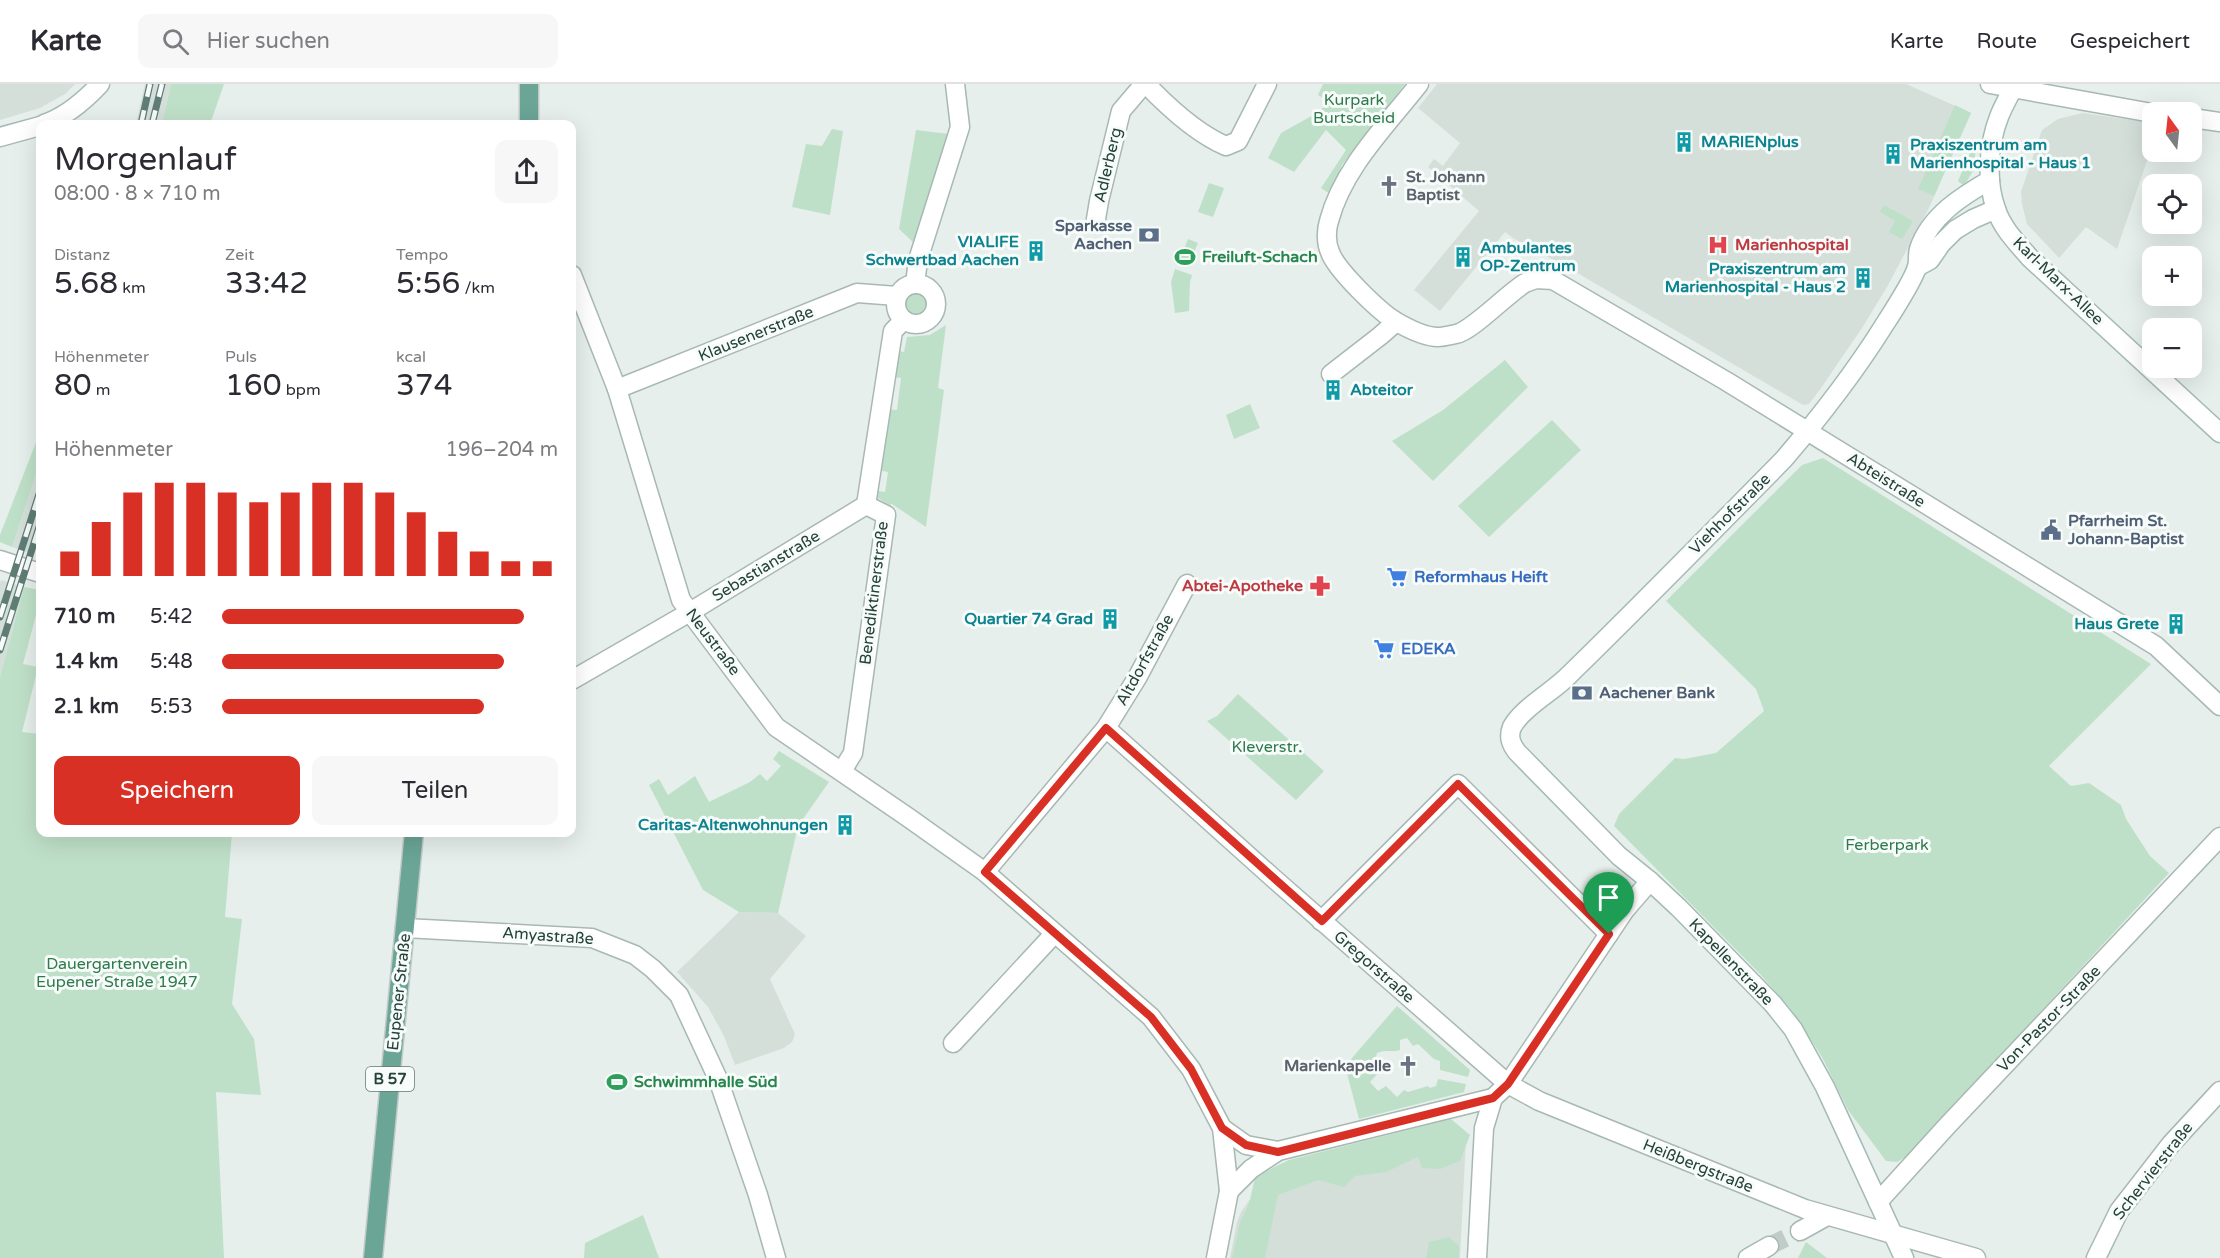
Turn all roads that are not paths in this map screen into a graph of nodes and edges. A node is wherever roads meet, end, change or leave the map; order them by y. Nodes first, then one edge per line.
1 (100, 84) edge
2 (529, 84) edge
3 (955, 84) edge
4 (1145, 84) edge
5 (1267, 84) edge
6 (1419, 84) edge
7 (1990, 84) edge
8 (2014, 86) edge
9 (2142, 110) edge
10 (2202, 119) edge
11 (52, 120) edge
12 (529, 120) edge
13 (2220, 122) edge
14 (36, 127) edge
15 (0, 137) edge
16 (1990, 180) junction
17 (1996, 209) junction
18 (1096, 219) dead end
19 (1917, 267) junction
20 (915, 284) junction
21 (576, 285) edge
22 (897, 296) junction
23 (904, 320) junction
24 (1396, 322) junction
25 (1331, 374) dead end
26 (616, 389) junction
27 (1808, 431) junction
28 (2220, 433) edge
29 (866, 505) junction
30 (0, 560) edge
31 (36, 572) edge
32 (1187, 584) dead end
33 (690, 612) junction
34 (576, 679) edge
35 (2220, 706) edge
36 (1106, 728) junction
37 (1510, 734) joint
38 (842, 771) junction
39 (414, 837) edge
40 (2220, 837) edge
41 (985, 872) junction
42 (1650, 881) junction
43 (1322, 921) junction
44 (405, 928) junction
45 (1054, 934) junction
46 (1609, 934) junction
47 (953, 1042) dead end
48 (1508, 1084) junction
49 (2220, 1091) edge
50 (1493, 1098) junction
51 (1222, 1128) junction
52 (1278, 1152) junction
53 (1229, 1191) junction
54 (1878, 1202) junction
55 (1827, 1216) junction
56 (1800, 1231) tunnel mouth
57 (1893, 1235) junction
58 (1769, 1246) tunnel mouth
59 (374, 1258) edge
60 (776, 1258) edge
61 (1216, 1258) edge
62 (1478, 1258) edge
63 (1748, 1258) edge
64 (1904, 1258) edge
65 (1974, 1258) edge
66 (2096, 1258) edge

1 - 11 street
2 - 12 main road
3 - 20 street
4 - 5 street
4 - 18 street, Adlerberg
6 - 24 street
7 - 8 street
8 - 9 street
8 - 16 street, Karl-Marx-Allee
10 - 13 street
14 - 15 street
16 - 17 street, Karl-Marx-Allee
16 - 19 street, Viehhofstraße
17 - 19 street, Viehhofstraße
17 - 28 street, Karl-Marx-Allee
19 - 27 street, Viehhofstraße
20 - 22 street
20 - 23 street
21 - 26 street, Neustraße
22 - 23 street
22 - 26 street, Klausenerstraße
23 - 29 street, Benediktinerstraße
24 - 25 street
24 - 27 street, Abteistraße
26 - 33 street, Neustraße
27 - 35 street, Abteistraße
27 - 37 street, Viehhofstraße
29 - 33 street, Sebastianstraße
29 - 38 street, Benediktinerstraße
30 - 31 street
32 - 36 street, Altdorfstraße
33 - 34 street, Sebastianstraße
33 - 38 street, Neustraße
36 - 41 street, Altdorfstraße
36 - 43 street, Gregorstraße
37 - 42 street, Kapellenstraße
38 - 41 street, Neustraße
39 - 44 main road, Eupener Straße / B 57
40 - 54 street, Von-Pastor-Straße
41 - 45 street, Neustraße
42 - 46 street
42 - 54 street, Kapellenstraße
43 - 46 street
43 - 48 street, Gregorstraße
44 - 59 main road, Eupener Straße / B 57
44 - 60 street, Amyastraße
45 - 47 street
45 - 51 street, Neustraße
46 - 48 street
48 - 50 street
48 - 55 street, Heißbergstraße
49 - 66 street, Schervierstraße
50 - 52 street
50 - 62 street
51 - 52 street
51 - 53 street
52 - 53 street
53 - 61 street
54 - 57 street, Kapellenstraße
55 - 56 street
55 - 57 street, Heißbergstraße
57 - 64 street, Kapellenstraße
57 - 65 street, Heißbergstraße
58 - 63 street

